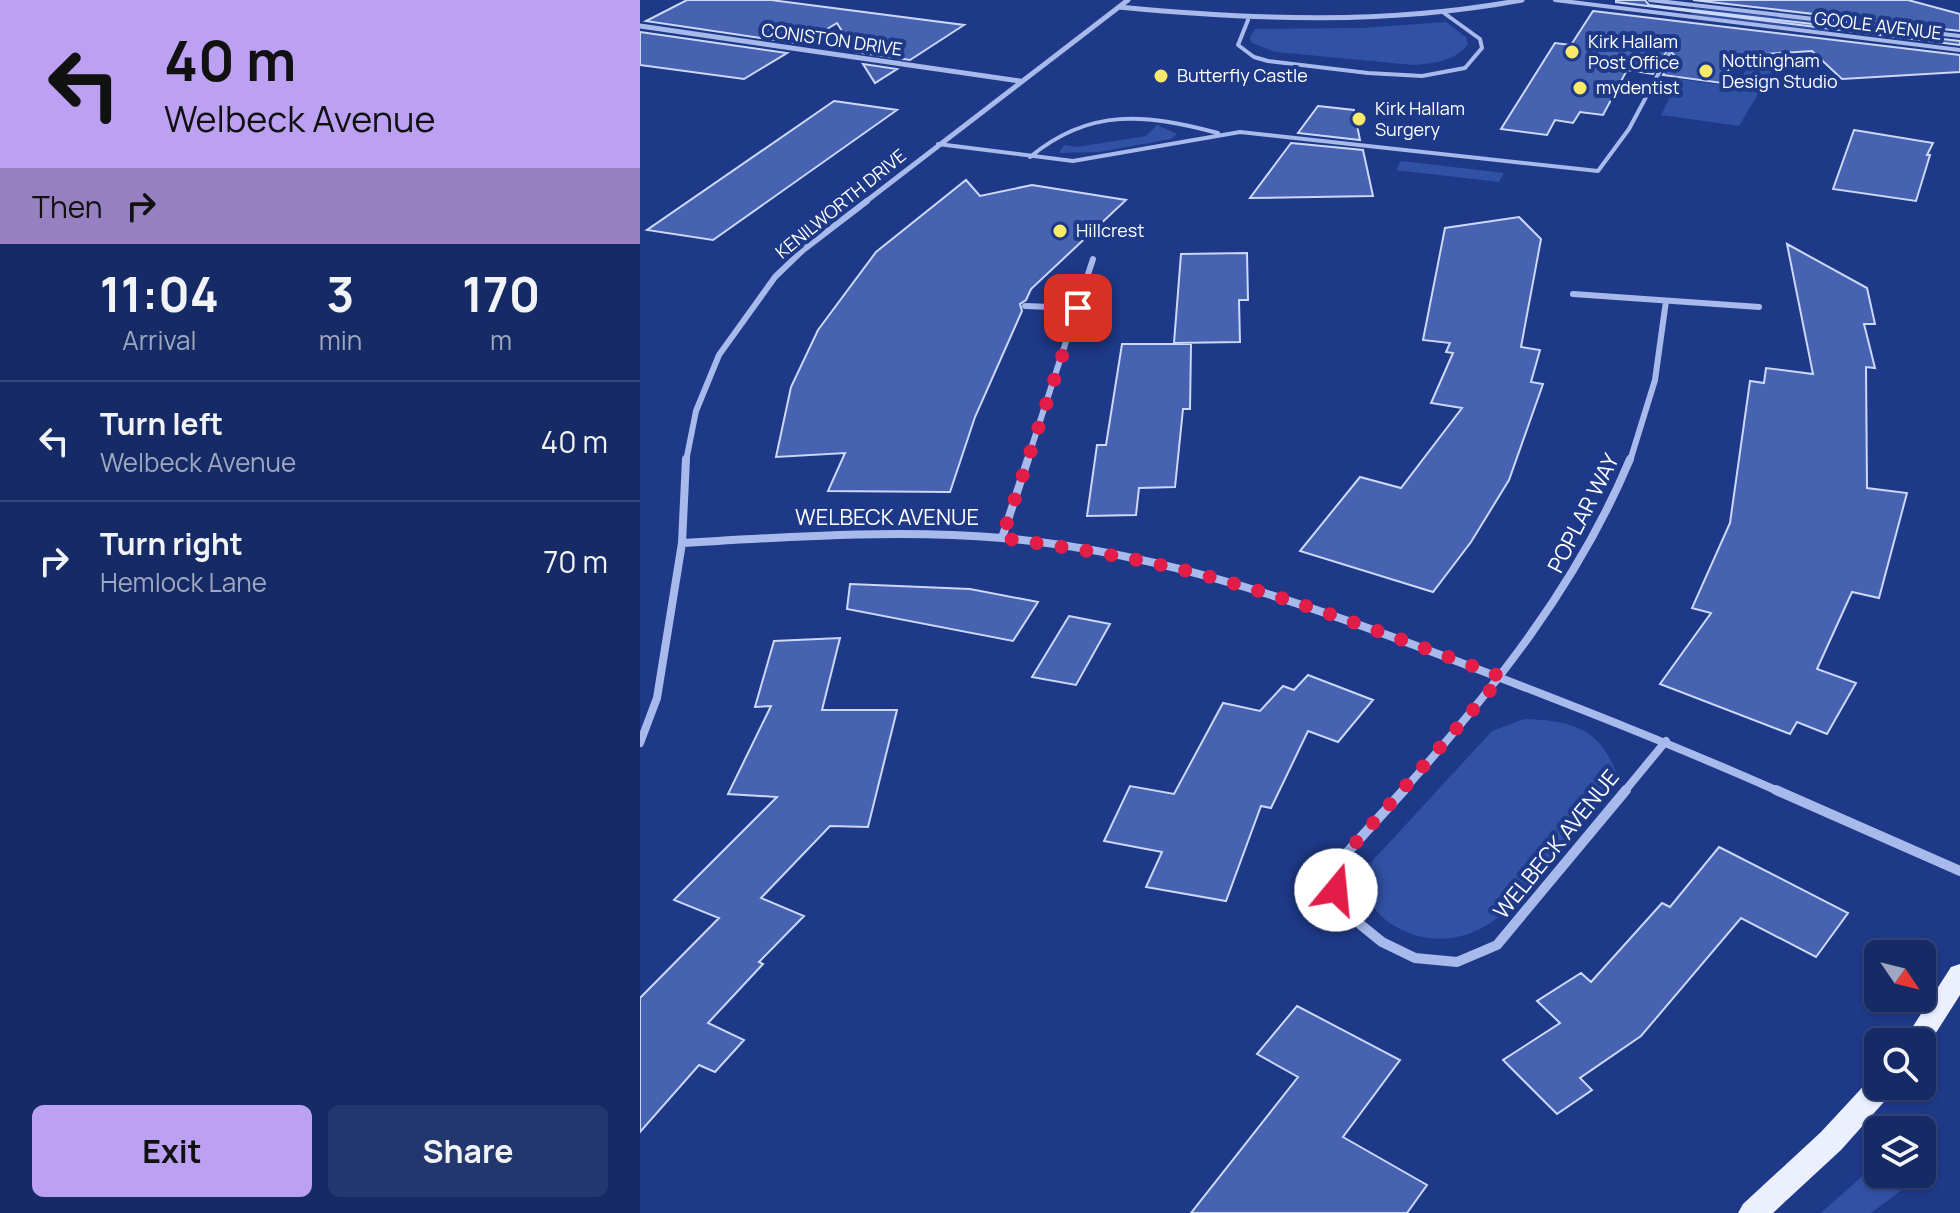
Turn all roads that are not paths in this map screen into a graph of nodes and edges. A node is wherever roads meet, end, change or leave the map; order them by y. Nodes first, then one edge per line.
1 (1128, 0) edge
2 (1522, 0) edge
3 (1555, 0) edge
4 (1650, 0) edge
5 (1684, 4) junction
6 (1119, 7) junction
7 (1444, 13) junction
8 (1679, 17) junction
9 (1248, 20) junction
10 (1856, 23) junction
11 (640, 26) edge
12 (1960, 36) edge
13 (1849, 37) junction
14 (1960, 50) edge
15 (1669, 54) dead end
16 (1020, 81) junction
17 (1220, 134) junction
18 (938, 144) junction
19 (1030, 157) junction
20 (1093, 259) dead end
21 (1573, 294) dead end
22 (1666, 301) junction
23 (1025, 306) dead end
24 (1759, 307) dead end
25 (1078, 308) junction
26 (1002, 538) junction
27 (682, 543) junction
28 (1502, 677) junction
29 (1666, 741) junction
30 (640, 743) edge
31 (1960, 871) edge
32 (1960, 974) edge
33 (1925, 1028) edge
34 (1868, 1100) edge
35 (1753, 1213) edge

1 - 6 street, KENILWORTH DRIVE
2 - 7 street
3 - 8 lane, GOOLE AVENUE
4 - 5 lane, GOOLE AVENUE
5 - 8 lane
5 - 10 lane, GOOLE AVENUE
6 - 9 street
6 - 16 street, KENILWORTH DRIVE
7 - 9 street
7 - 9 lane
8 - 13 lane, GOOLE AVENUE
10 - 12 lane, GOOLE AVENUE
10 - 13 lane
11 - 16 street, CONISTON DRIVE
13 - 14 lane, GOOLE AVENUE
15 - 17 lane
16 - 18 street, KENILWORTH DRIVE
17 - 19 lane
17 - 19 lane
18 - 19 lane
18 - 27 street, KENILWORTH DRIVE
20 - 25 street
21 - 22 street
22 - 24 street
22 - 28 street, POPLAR WAY
23 - 25 street
25 - 26 street
26 - 27 street, WELBECK AVENUE
26 - 28 street, WELBECK AVENUE
27 - 30 street, KENILWORTH DRIVE
28 - 29 street, WELBECK AVENUE
28 - 29 street, WELBECK AVENUE
29 - 31 street, WELBECK AVENUE
32 - 33 main road
34 - 35 main road

